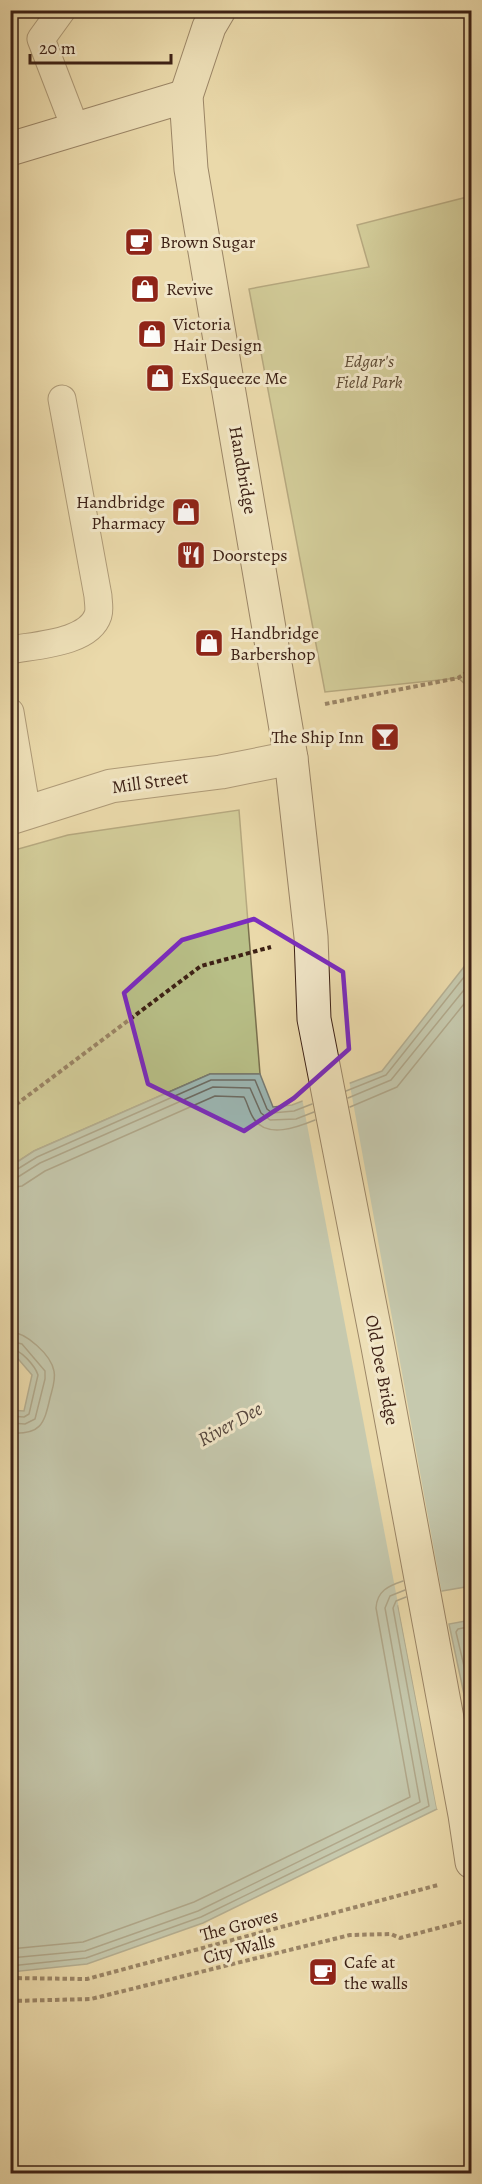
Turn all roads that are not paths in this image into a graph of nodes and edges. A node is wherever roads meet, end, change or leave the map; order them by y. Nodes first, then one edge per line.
1 (62, 10) edge
2 (219, 10) edge
3 (186, 96) junction
4 (76, 130) junction
5 (10, 149) edge
6 (62, 399) dead end
7 (10, 650) edge
8 (10, 712) edge
9 (291, 758) junction
10 (19, 815) edge
11 (311, 937) joint
12 (471, 1862) edge

1 - 4 lane
2 - 3 street, Handbridge
3 - 4 street
3 - 9 street, Handbridge
4 - 5 street
6 - 7 lane
8 - 10 lane
9 - 10 street, Mill Street
9 - 11 street, Handbridge
11 - 12 street, Old Dee Bridge

